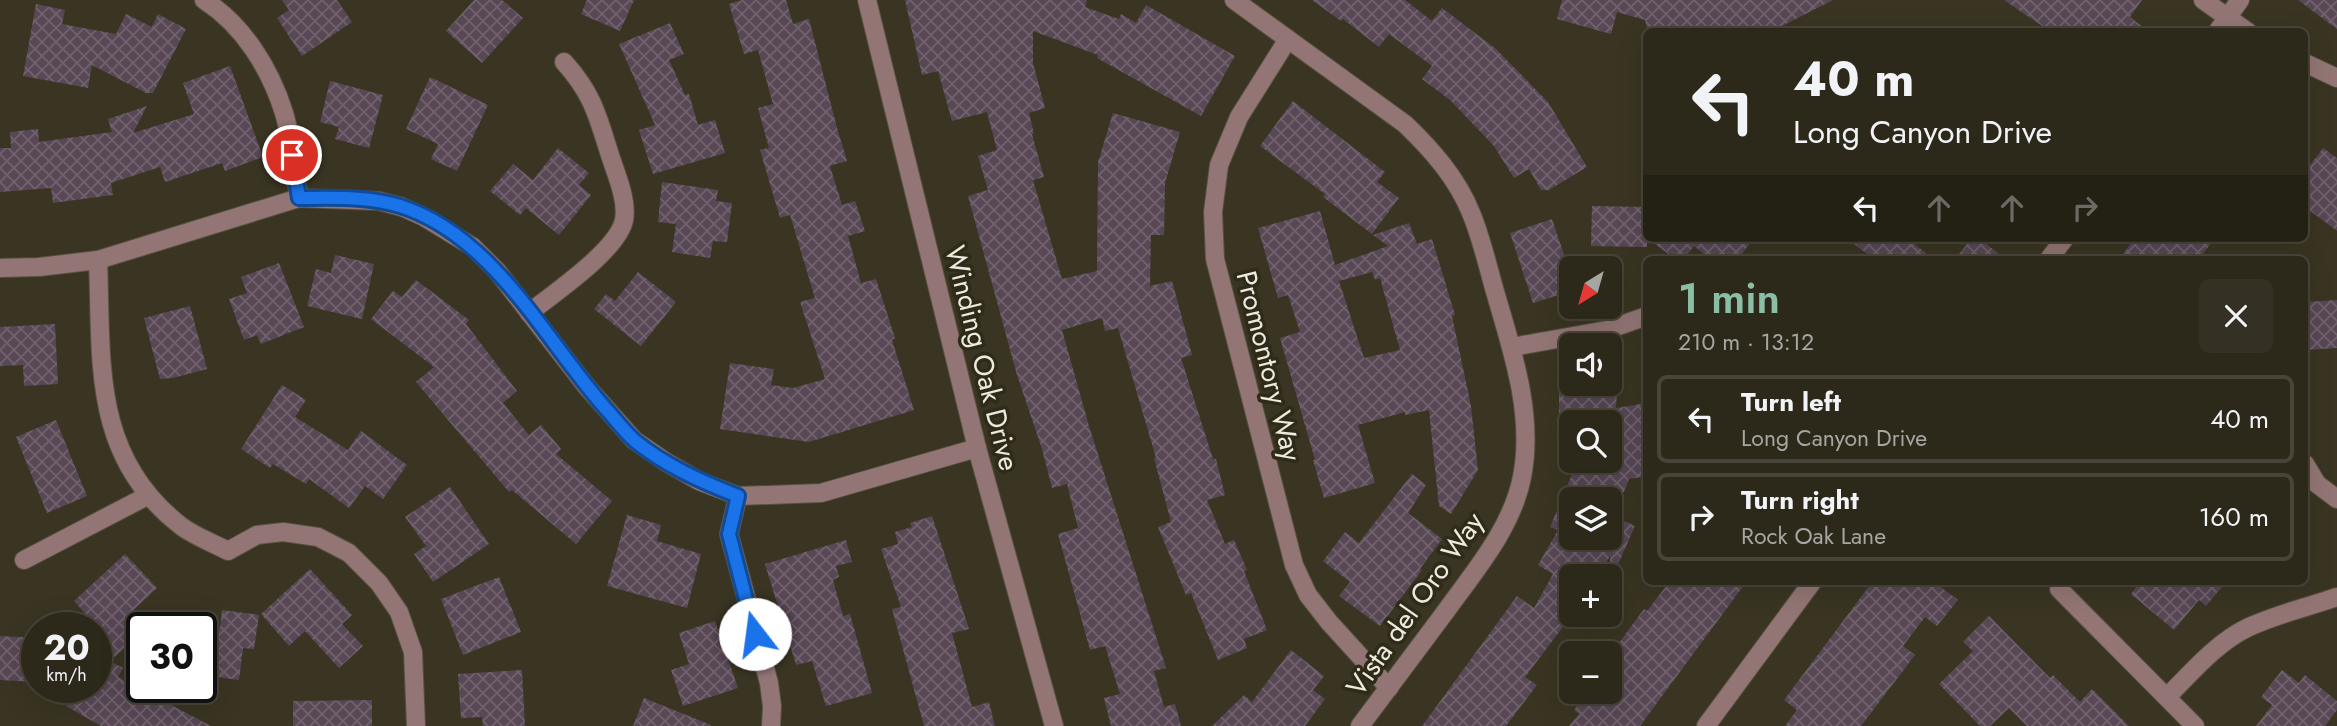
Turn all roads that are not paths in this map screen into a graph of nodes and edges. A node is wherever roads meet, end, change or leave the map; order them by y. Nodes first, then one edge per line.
1 (204, 0) edge
2 (867, 0) edge
3 (1234, 0) edge
4 (2203, 0) edge
5 (2241, 0) edge
6 (2222, 25) edge
7 (1288, 39) junction
8 (564, 62) dead end
9 (2308, 64) edge
10 (2337, 78) edge
11 (299, 198) junction
12 (98, 260) junction
13 (0, 268) edge
14 (530, 313) junction
15 (1643, 317) edge
16 (1512, 347) junction
17 (977, 448) junction
18 (2308, 469) edge
19 (146, 496) junction
20 (738, 496) junction
21 (2337, 499) edge
22 (24, 560) dead end
23 (1810, 585) edge
24 (2059, 589) dead end
25 (2337, 597) edge
26 (1389, 688) junction
27 (2167, 697) junction
28 (416, 726) edge
29 (771, 726) edge
30 (1055, 726) edge
31 (1360, 726) edge
32 (1706, 726) edge
33 (2195, 726) edge

1 - 11 street
2 - 17 street, Winding Oak Drive
3 - 7 street, Vista del Oro Way
4 - 6 street
5 - 6 street
7 - 16 street, Vista del Oro Way
7 - 26 street, Promontory Way
8 - 14 street
9 - 10 street
11 - 12 street
11 - 14 street
12 - 13 street
12 - 19 street
14 - 20 street
15 - 16 street
16 - 26 street, Vista del Oro Way
17 - 20 street
17 - 30 street, Winding Oak Drive
18 - 21 street
19 - 22 street
19 - 28 street
20 - 29 street
23 - 32 street
24 - 27 street
25 - 27 street
26 - 31 street, Vista del Oro Way
27 - 33 street

